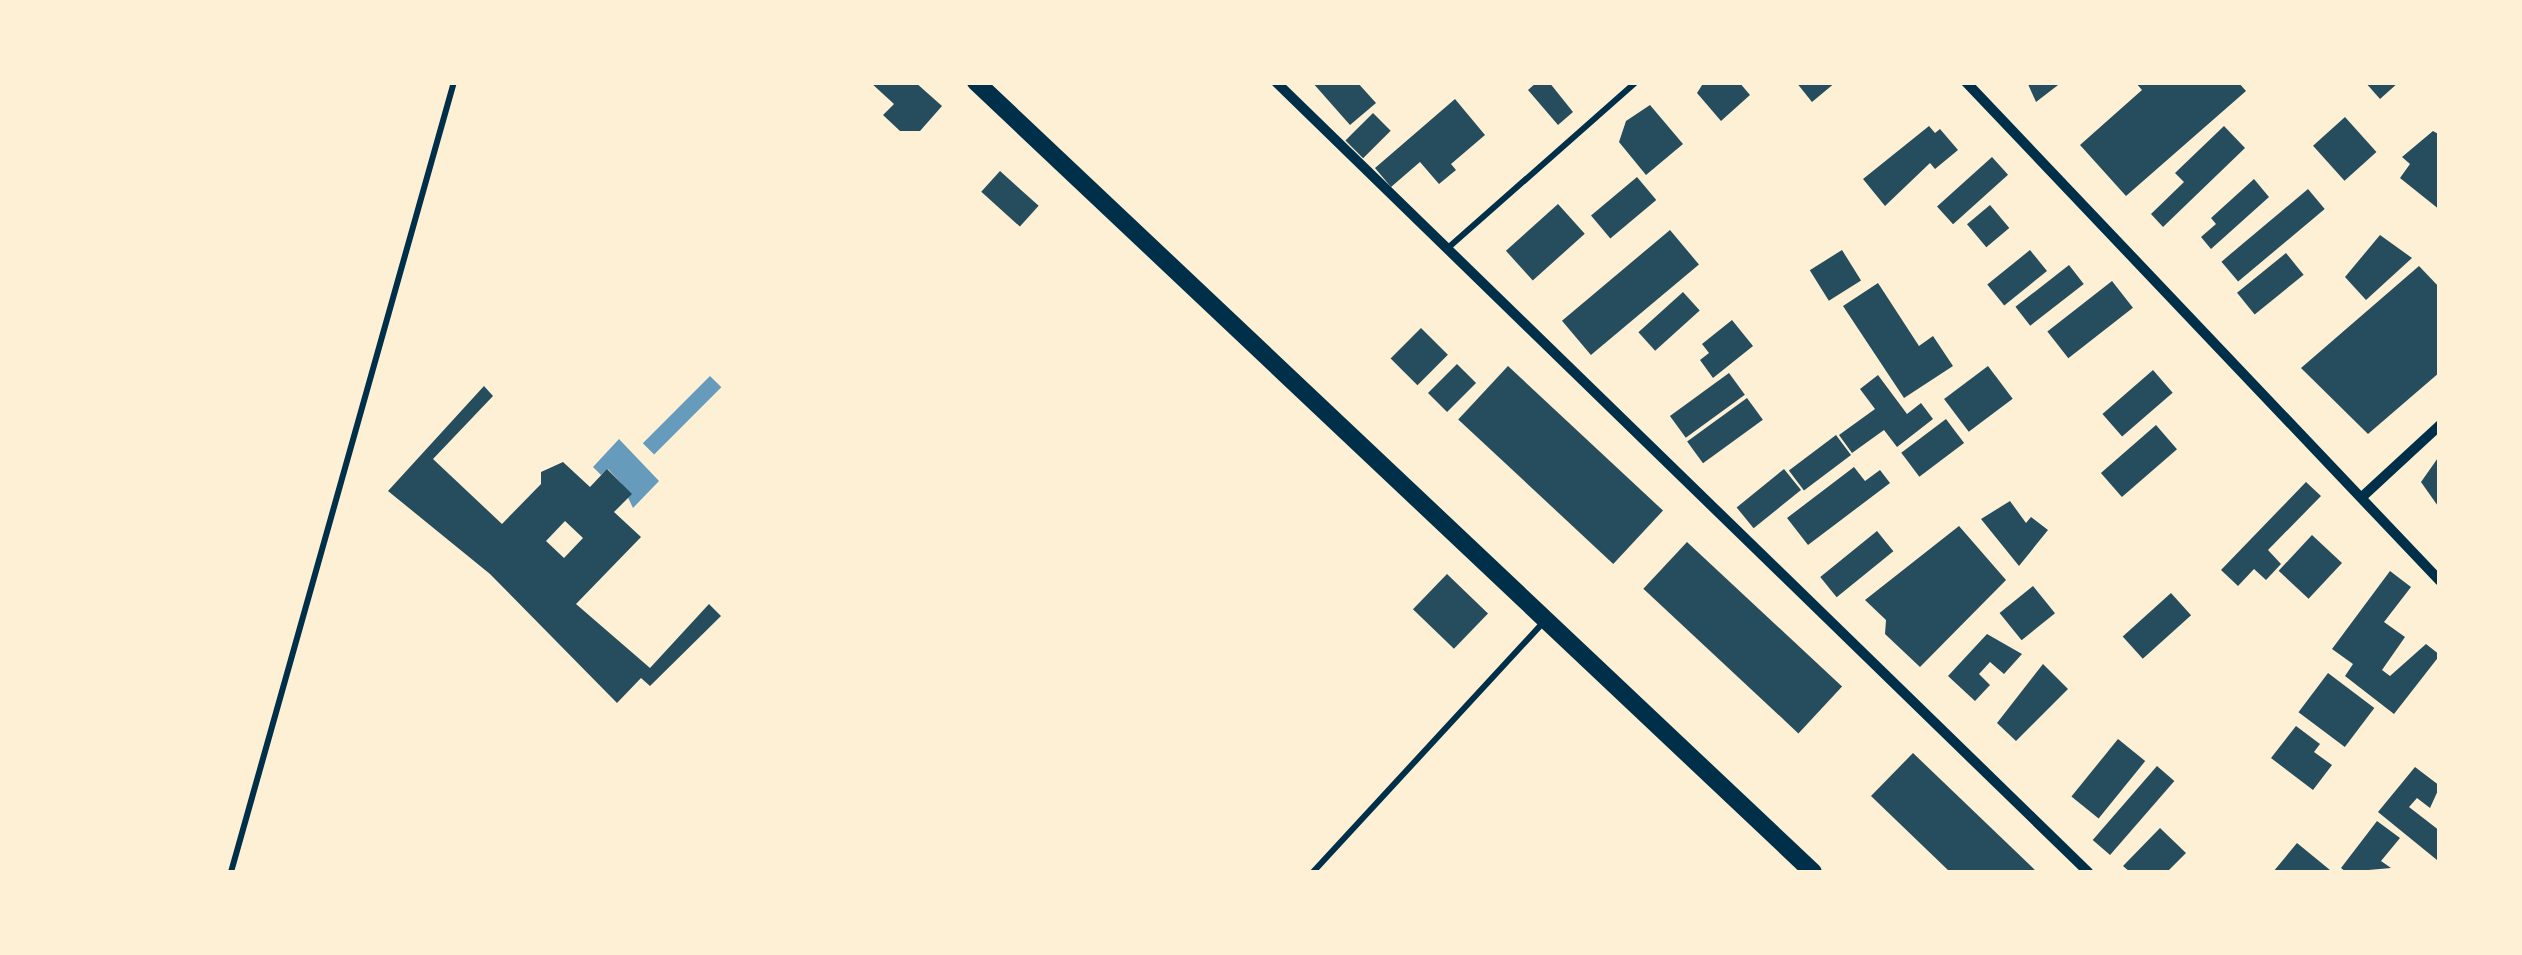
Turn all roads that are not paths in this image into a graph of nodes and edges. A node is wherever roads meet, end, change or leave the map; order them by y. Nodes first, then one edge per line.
1 (454, 82) edge
2 (976, 82) edge
3 (1276, 82) edge
4 (1636, 82) edge
5 (1966, 82) edge
6 (1449, 247) junction
7 (2440, 424) edge
8 (2362, 497) junction
9 (2440, 582) edge
10 (1545, 621) junction
11 (232, 872) edge
12 (1313, 872) edge
13 (1813, 872) edge
14 (2088, 872) edge

1 - 11 lane
2 - 10 main road
3 - 6 street
4 - 6 lane
5 - 8 street
6 - 14 street
7 - 8 street
8 - 9 street
10 - 12 lane
10 - 13 main road

